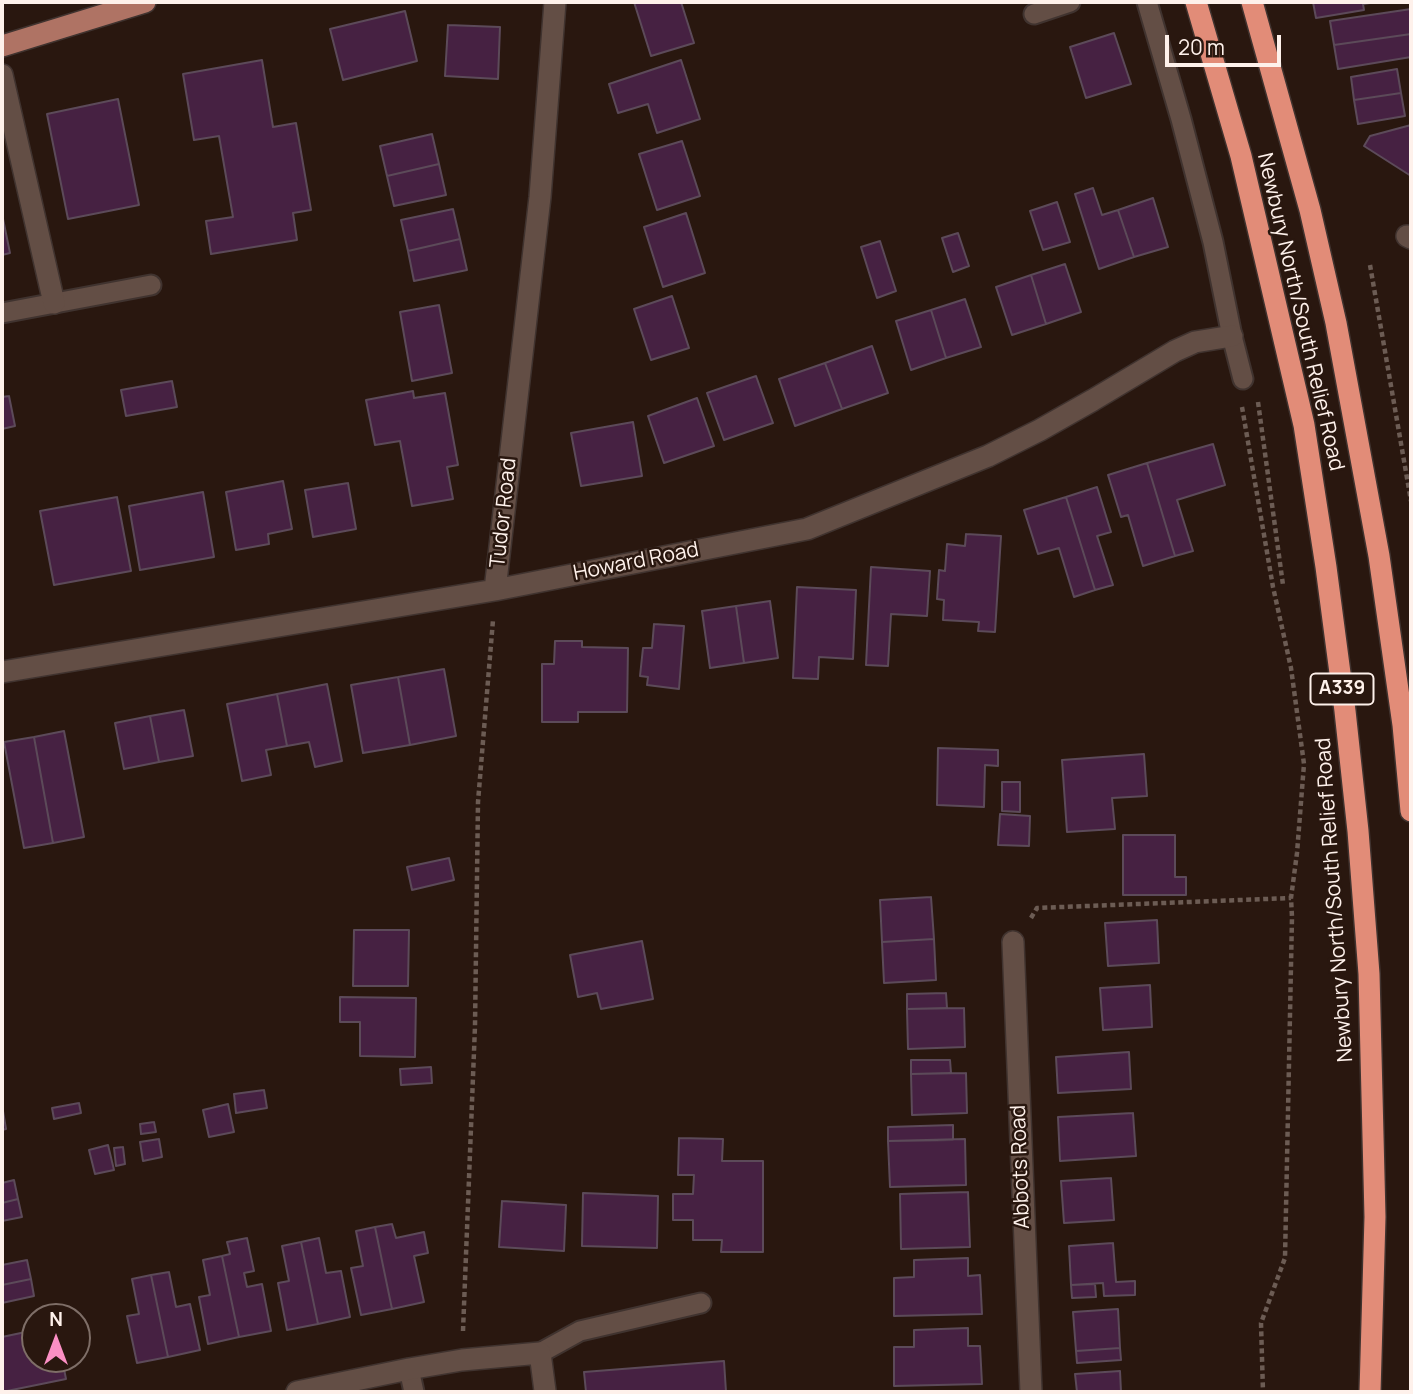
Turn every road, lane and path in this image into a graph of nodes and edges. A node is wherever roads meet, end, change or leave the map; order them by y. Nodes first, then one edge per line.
1 (145, 2) edge
2 (555, 2) edge
3 (1070, 2) edge
4 (1147, 2) edge
5 (1196, 2) edge
6 (1252, 2) edge
7 (1034, 15) dead end
8 (2, 46) edge
9 (2, 75) edge
10 (1370, 265) dead end
11 (151, 285) dead end
12 (54, 303) junction
13 (2, 313) edge
14 (1232, 336) junction
15 (1247, 389) junction
16 (1411, 501) edge
17 (1283, 585) dead end
18 (495, 590) junction
19 (2, 672) edge
20 (1411, 811) edge
21 (1290, 898) junction
22 (1013, 942) joint
23 (701, 1303) dead end
24 (540, 1353) junction
25 (462, 1360) junction
26 (409, 1369) junction
27 (297, 1392) edge
28 (414, 1392) edge
29 (545, 1392) edge
30 (1031, 1392) edge
31 (1263, 1392) edge
32 (1370, 1392) edge

1 - 8 main road
2 - 18 street, Tudor Road
3 - 7 lane
4 - 14 lane
5 - 32 highway, Newbury North/South Relief Road / A339
6 - 20 highway, Newbury North/South Relief Road / A339
9 - 12 street
10 - 16 path
11 - 12 lane
12 - 13 lane
14 - 15 lane
14 - 18 street, Howard Road
15 - 17 path
15 - 21 path
18 - 19 street, Howard Road
18 - 25 path, Tudor Road
21 - 22 path
21 - 31 path
22 - 30 street, Abbots Road
23 - 24 lane
24 - 25 street
24 - 29 street
25 - 26 street
26 - 27 street
26 - 28 lane

